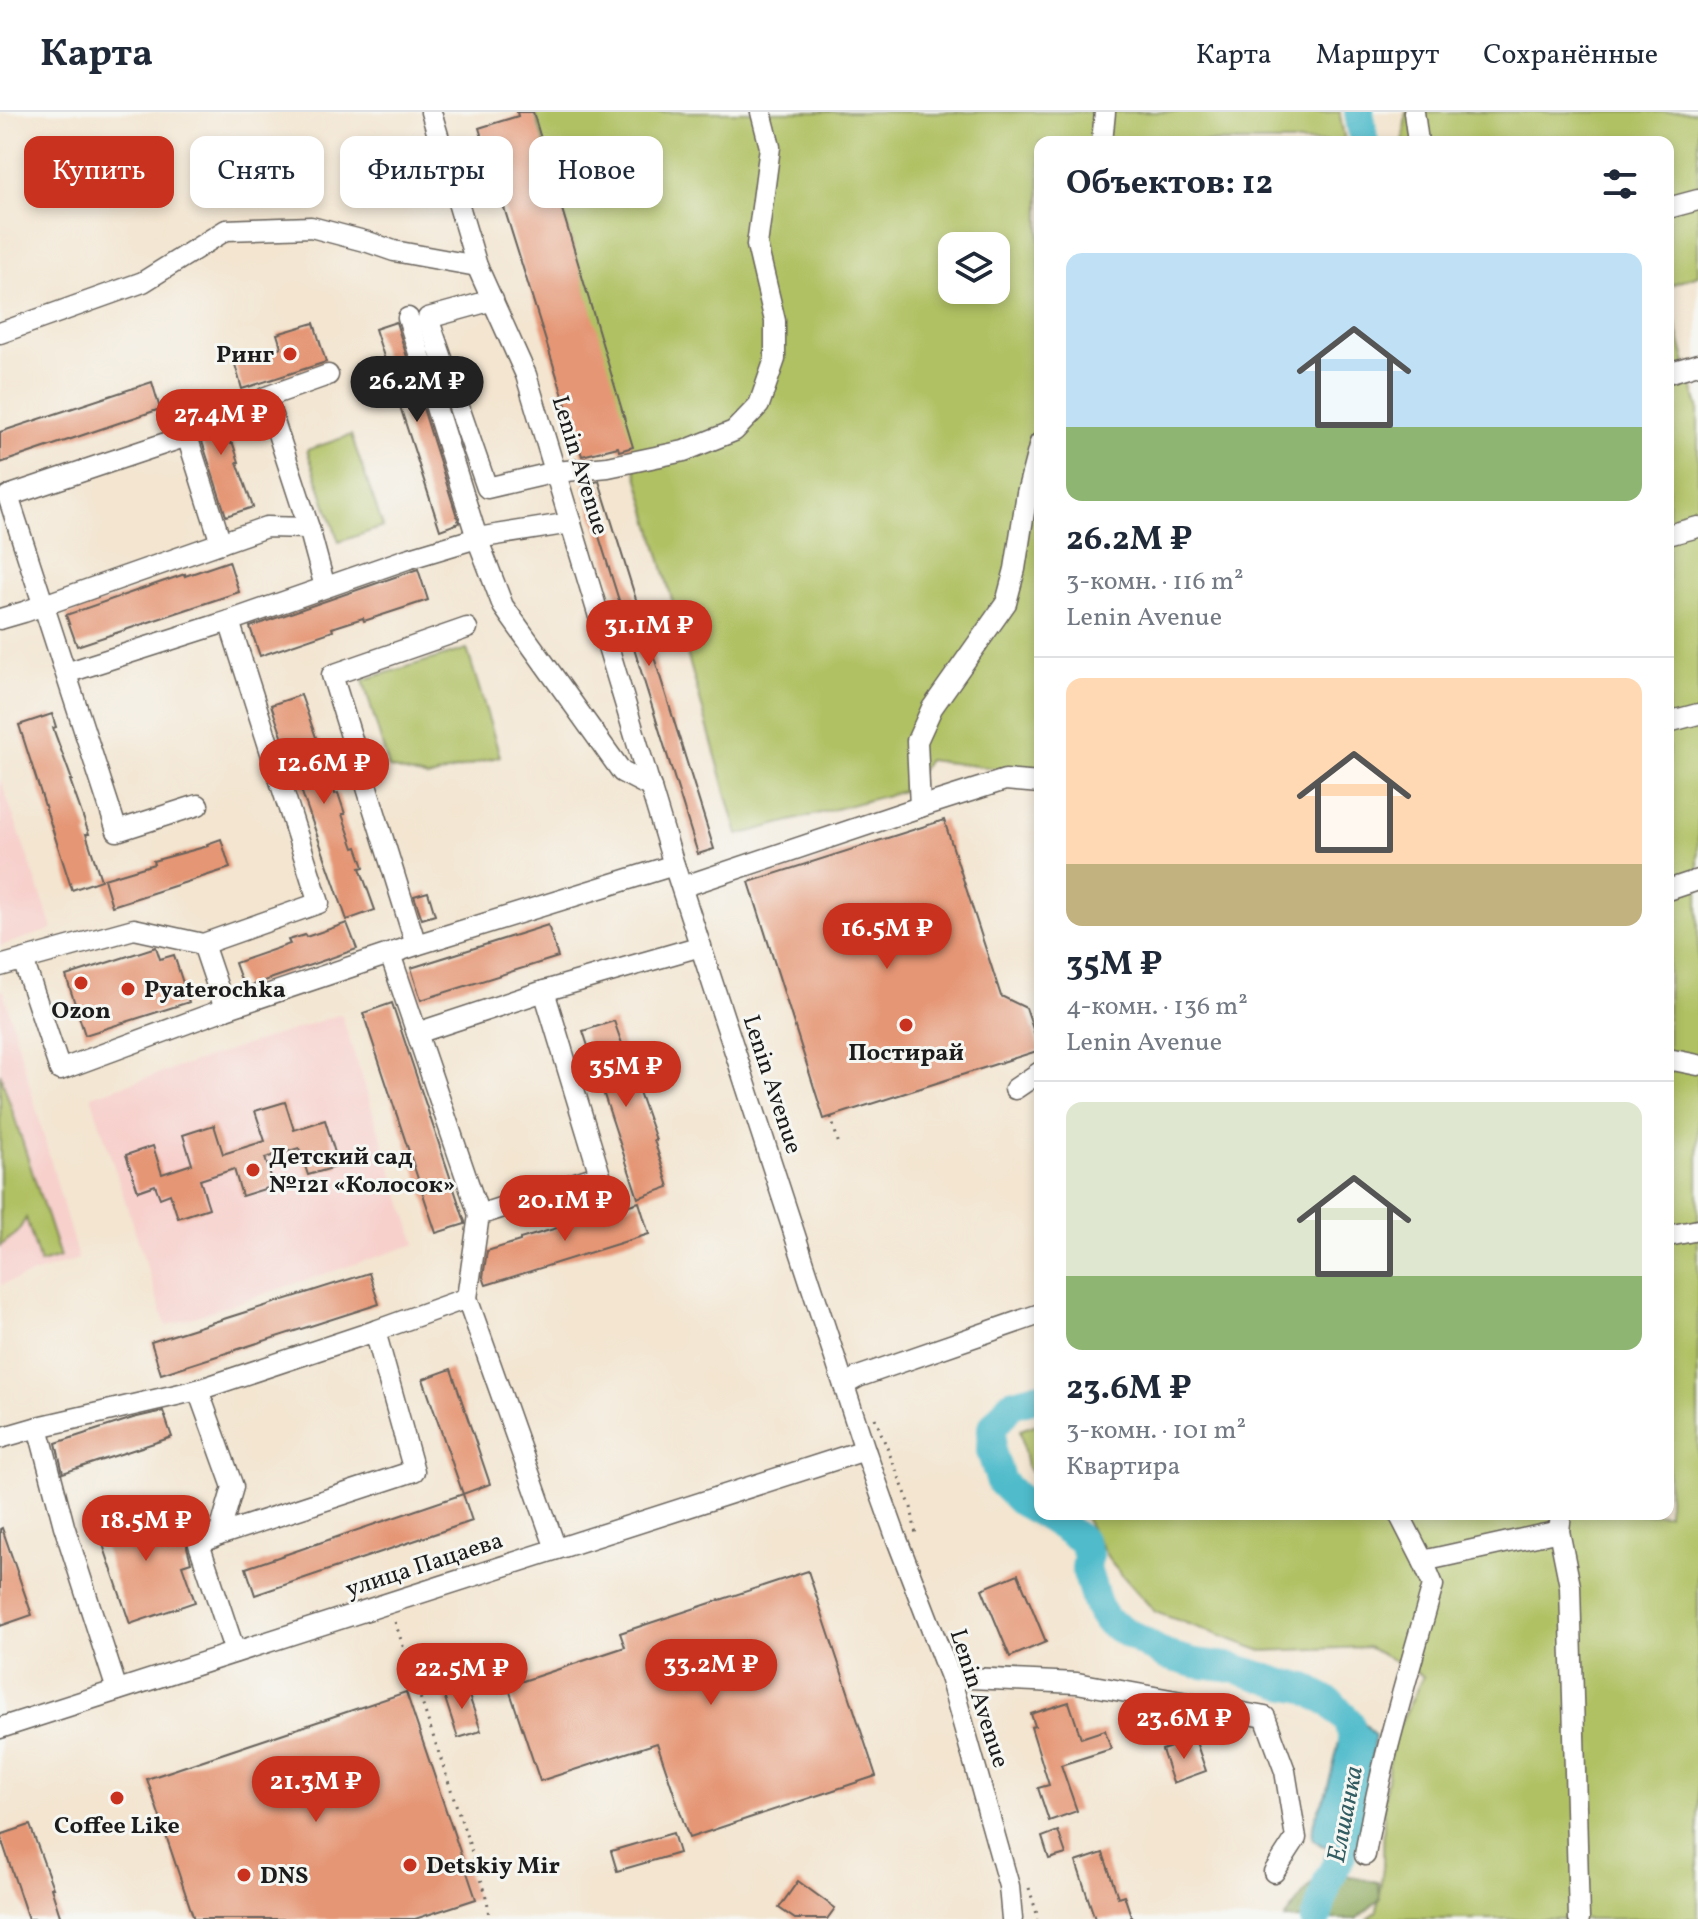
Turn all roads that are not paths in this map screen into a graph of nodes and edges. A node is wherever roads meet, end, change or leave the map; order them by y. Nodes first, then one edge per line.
1 (431, 112) edge
2 (761, 112) edge
3 (1105, 112) edge
4 (1414, 112) edge
5 (1103, 136) edge
6 (1417, 136) edge
7 (1698, 200) edge
8 (1674, 206) edge
9 (477, 266) junction
10 (493, 300) junction
11 (408, 318) dead end
12 (0, 333) edge
13 (1698, 364) edge
14 (1674, 371) edge
15 (328, 375) dead end
16 (1034, 466) edge
17 (556, 472) junction
18 (571, 523) junction
19 (1698, 527) edge
20 (309, 528) junction
21 (1674, 533) edge
22 (477, 538) junction
23 (221, 543) junction
24 (325, 587) junction
25 (43, 605) junction
26 (0, 619) edge
27 (229, 621) junction
28 (467, 628) dead end
29 (66, 673) junction
30 (1698, 714) edge
31 (1674, 720) edge
32 (1034, 782) edge
33 (651, 787) junction
34 (198, 805) dead end
35 (920, 807) junction
36 (674, 865) junction
37 (1698, 880) edge
38 (682, 887) junction
39 (1674, 888) edge
40 (203, 944) junction
41 (416, 945) junction
42 (701, 946) junction
43 (390, 954) junction
44 (23, 960) junction
45 (0, 966) edge
46 (544, 991) junction
47 (225, 1009) junction
48 (417, 1033) junction
49 (1674, 1060) edge
50 (1698, 1065) edge
51 (1034, 1076) edge
52 (1015, 1089) dead end
53 (479, 1215) junction
54 (1698, 1230) edge
55 (1674, 1235) edge
56 (467, 1298) junction
57 (1034, 1316) edge
58 (375, 1331) junction
59 (844, 1385) junction
60 (198, 1390) junction
61 (38, 1427) junction
62 (0, 1438) edge
63 (865, 1450) junction
64 (1402, 1520) edge
65 (1560, 1523) edge
66 (219, 1535) junction
67 (556, 1549) junction
68 (1423, 1561) junction
69 (235, 1652) junction
70 (950, 1677) junction
71 (117, 1690) junction
72 (0, 1728) edge
73 (1365, 1855) dead end
74 (1274, 1872) dead end
75 (1012, 1919) edge
76 (1579, 1919) edge

1 - 9 street, Lenin Avenue
2 - 17 street
3 - 5 street
4 - 6 street
7 - 8 street
9 - 10 street, Lenin Avenue
9 - 12 street
10 - 17 street, Lenin Avenue
10 - 17 street
11 - 22 street
13 - 14 street
15 - 20 street
16 - 35 street
17 - 18 street, Lenin Avenue
18 - 22 street
18 - 33 street, Lenin Avenue
19 - 21 street
20 - 23 street
20 - 24 street
22 - 24 street
22 - 33 street
23 - 25 street
23 - 25 street
24 - 27 street
25 - 26 street
25 - 29 street
27 - 29 street
27 - 40 street
28 - 41 street
29 - 34 street
30 - 31 street
32 - 35 street
33 - 36 street, Lenin Avenue
35 - 38 street
36 - 38 street, Lenin Avenue
36 - 41 street
37 - 39 street
38 - 42 street, Lenin Avenue
40 - 44 street
40 - 47 street
41 - 43 street
42 - 46 street
42 - 59 street, Lenin Avenue
43 - 47 street
43 - 48 street
44 - 45 street
44 - 47 street
46 - 48 street
46 - 53 street
48 - 53 street
49 - 50 street
51 - 52 street
53 - 56 street
54 - 55 street
56 - 58 street
56 - 67 street
57 - 59 street
58 - 60 street
58 - 66 street
59 - 63 street, Lenin Avenue
60 - 61 street
60 - 66 street
61 - 62 street
61 - 71 street
63 - 67 street, улица Пацаева
63 - 70 street, Lenin Avenue
64 - 68 street
65 - 68 street
65 - 76 street
66 - 69 street
67 - 69 street, улица Пацаева
68 - 73 street
69 - 71 street, улица Пацаева
70 - 74 street
70 - 75 street, Lenin Avenue
71 - 72 street, улица Пацаева

